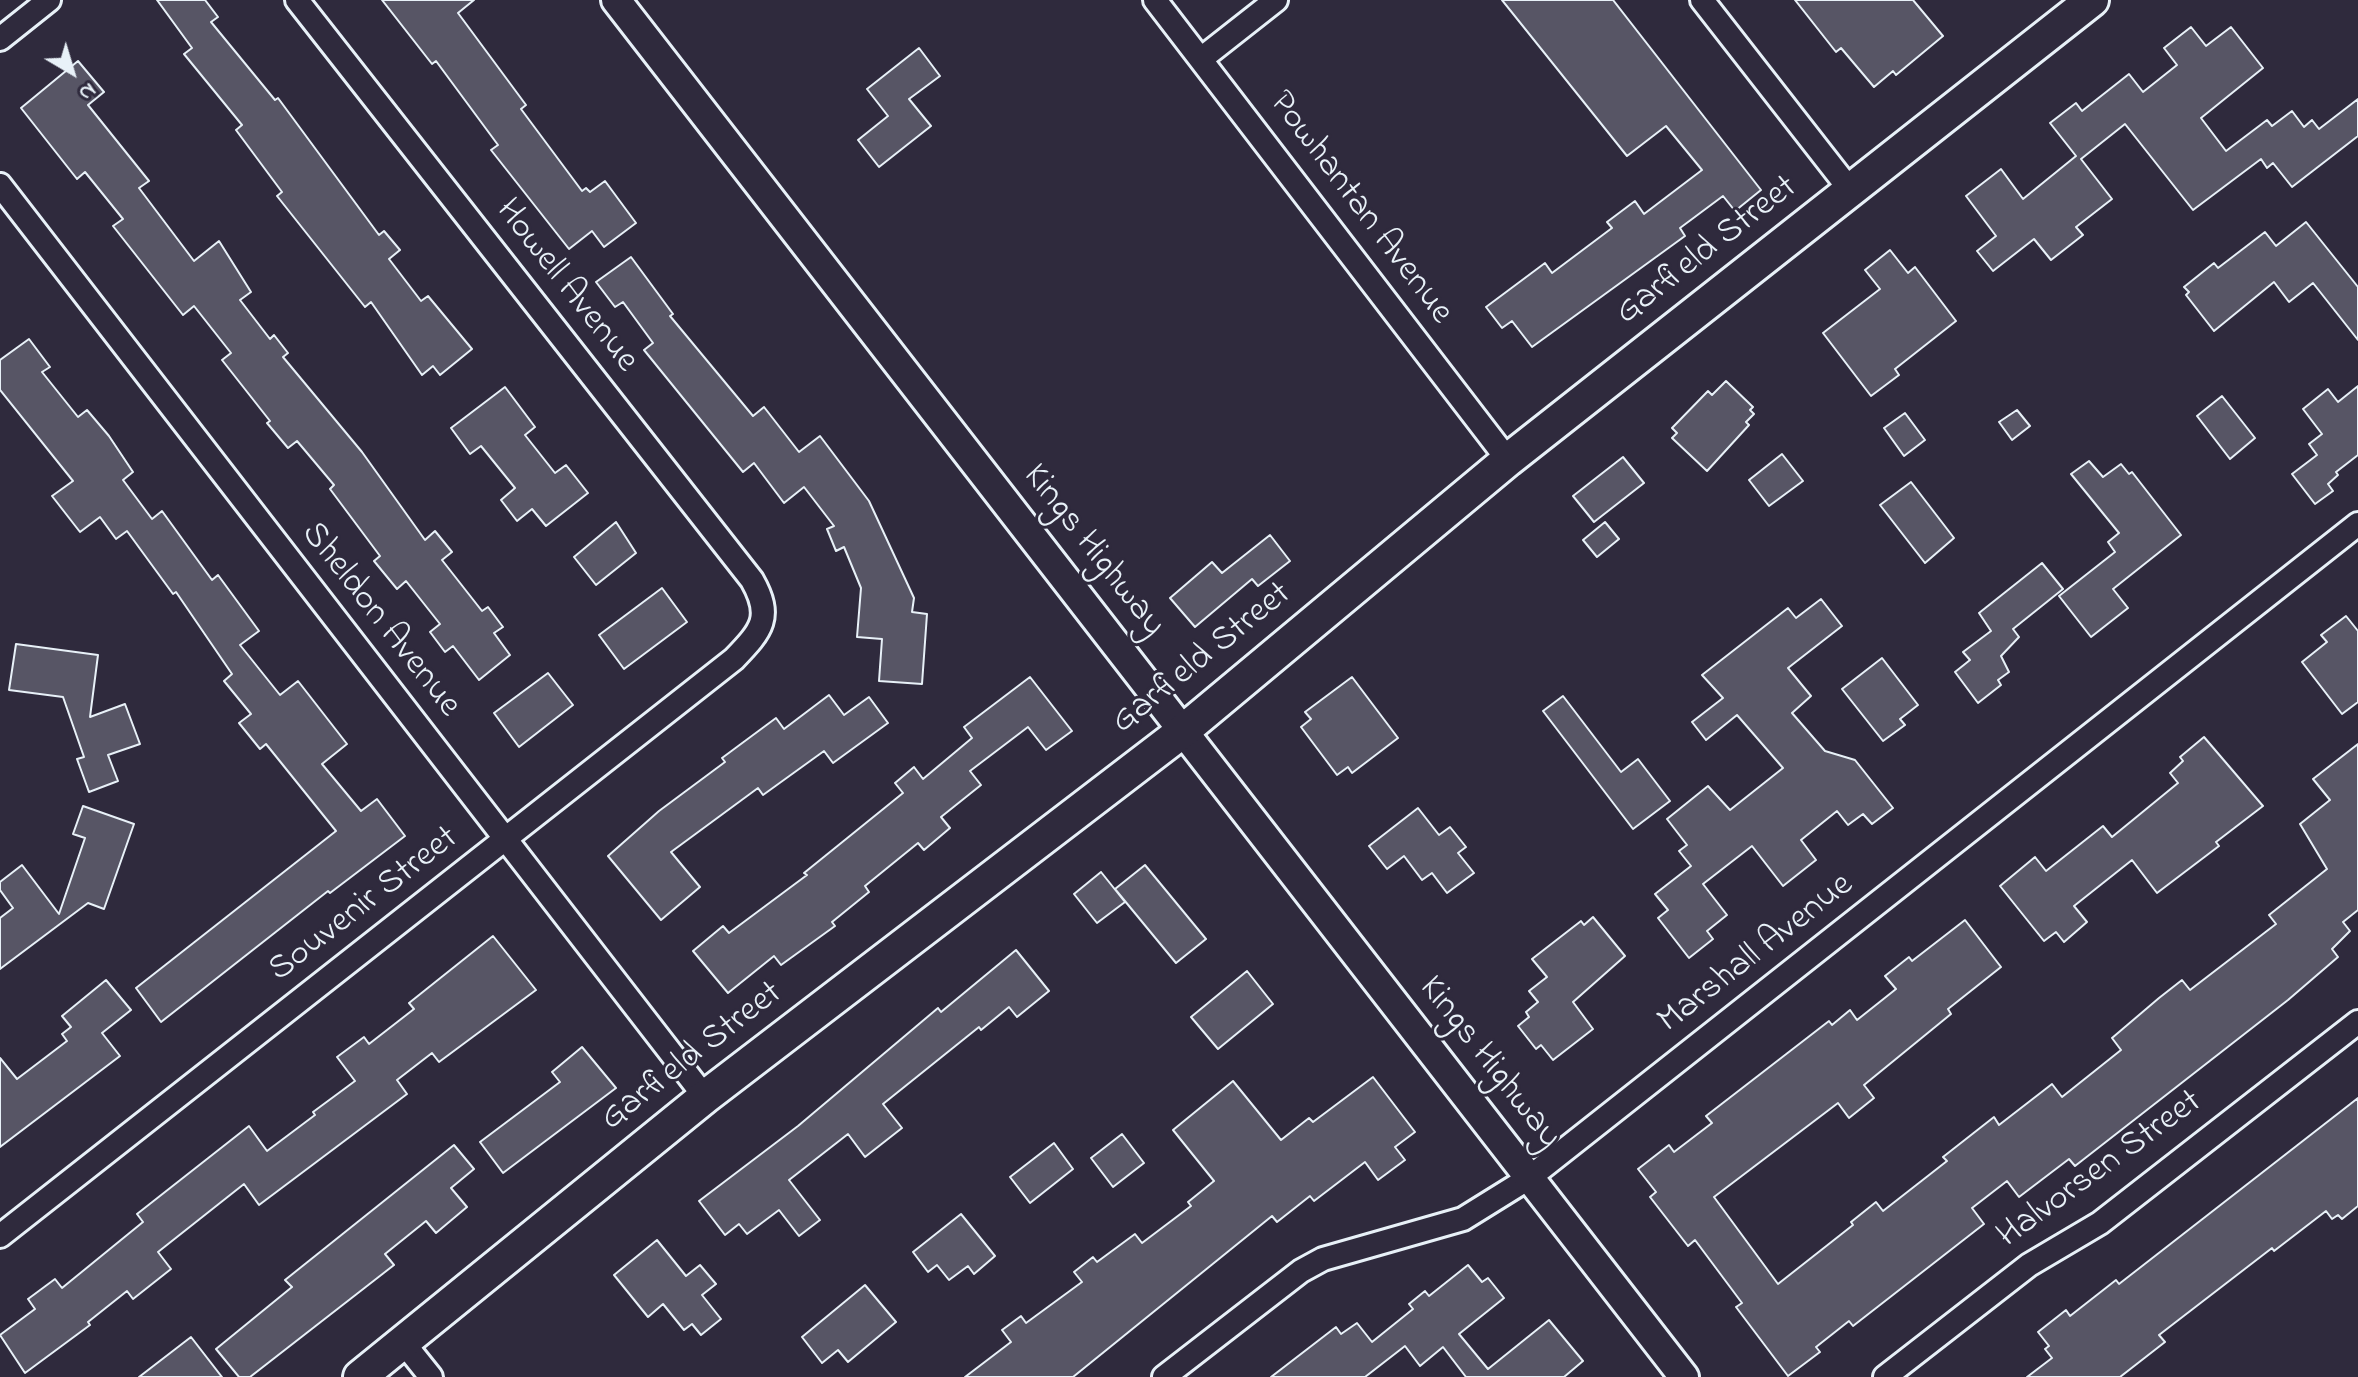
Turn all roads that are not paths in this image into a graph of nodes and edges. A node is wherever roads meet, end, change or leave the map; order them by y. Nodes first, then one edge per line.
1 (49, 0) edge
2 (297, 0) edge
3 (616, 0) edge
4 (1155, 0) edge
5 (1276, 0) edge
6 (1702, 0) edge
7 (2092, 0) edge
8 (0, 39) edge
9 (1201, 59) junction
10 (0, 185) edge
11 (1851, 191) junction
12 (1508, 460) junction
13 (2358, 524) edge
14 (763, 621) joint
15 (1183, 731) junction
16 (504, 840) junction
17 (2358, 1022) edge
18 (705, 1097) junction
19 (1529, 1178) junction
20 (0, 1236) edge
21 (403, 1342) junction
22 (1674, 1374) edge
23 (360, 1377) edge
24 (431, 1377) edge
25 (1164, 1377) edge
26 (1885, 1377) edge

1 - 8 street
2 - 14 street, Howell Avenue
3 - 15 street, Kings Highway
4 - 9 street, Powhantan Avenue
5 - 9 street
6 - 11 street
7 - 11 main road, Garfield Street
9 - 12 street, Powhantan Avenue
10 - 16 street, Sheldon Avenue
11 - 12 main road, Garfield Street
12 - 15 main road, Garfield Street
13 - 19 street, Marshall Avenue
14 - 16 street, Souvenir Street
15 - 18 main road, Garfield Street
15 - 19 street, Kings Highway
16 - 18 street, Sheldon Avenue
16 - 20 street, Souvenir Street
17 - 26 street, Halvorsen Street
18 - 21 main road, Garfield Street
19 - 22 street, Kings Highway
19 - 25 street, Marshall Avenue
21 - 23 main road, Garfield Street
21 - 24 street

